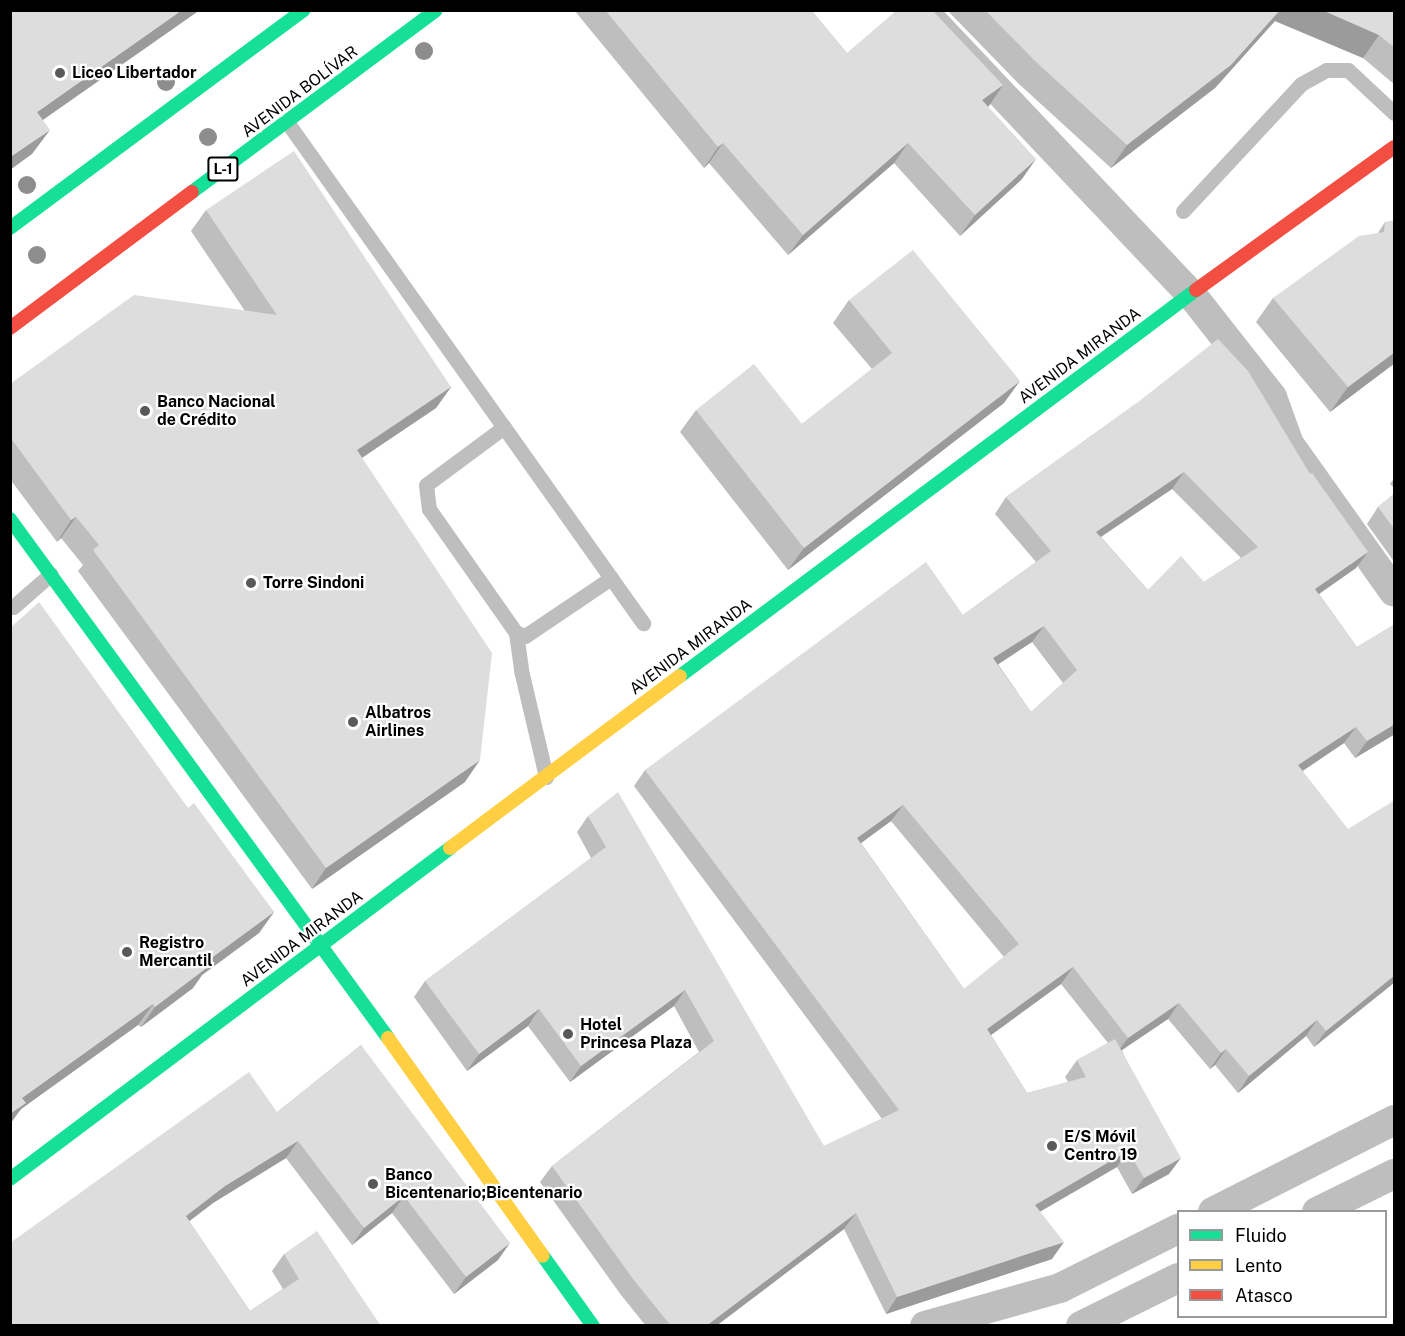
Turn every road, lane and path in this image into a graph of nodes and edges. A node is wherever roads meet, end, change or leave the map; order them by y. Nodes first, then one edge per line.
1 (304, 10) edge
2 (436, 10) edge
3 (922, 10) edge
4 (1395, 113) edge
5 (287, 122) junction
6 (1395, 147) edge
7 (1183, 211) dead end
8 (10, 228) edge
9 (1191, 294) junction
10 (10, 328) edge
11 (504, 427) junction
12 (10, 519) edge
13 (51, 574) junction
14 (611, 578) junction
15 (1395, 592) edge
16 (13, 607) dead end
17 (643, 623) dead end
18 (516, 633) junction
19 (546, 777) junction
20 (321, 945) junction
21 (1395, 1120) edge
22 (1395, 1174) edge
23 (10, 1179) edge
24 (1217, 1210) edge
25 (1321, 1210) edge
26 (1177, 1230) edge
27 (1177, 1279) edge
28 (593, 1326) edge
29 (925, 1326) edge
30 (1081, 1326) edge

1 - 8 street
2 - 5 street, AVENIDA BOLÍVAR / L-1
3 - 9 street
4 - 7 lane
5 - 10 street, AVENIDA BOLÍVAR / L-1
5 - 11 lane
6 - 9 street, AVENIDA MIRANDA
9 - 15 street
9 - 19 street, AVENIDA MIRANDA
11 - 14 lane
11 - 18 lane
12 - 13 street
13 - 16 lane
13 - 20 street
14 - 17 lane
14 - 18 lane
18 - 19 lane
19 - 20 street, AVENIDA MIRANDA
20 - 23 street, AVENIDA MIRANDA
20 - 28 street
21 - 24 street
22 - 25 street
26 - 29 street
27 - 30 street

